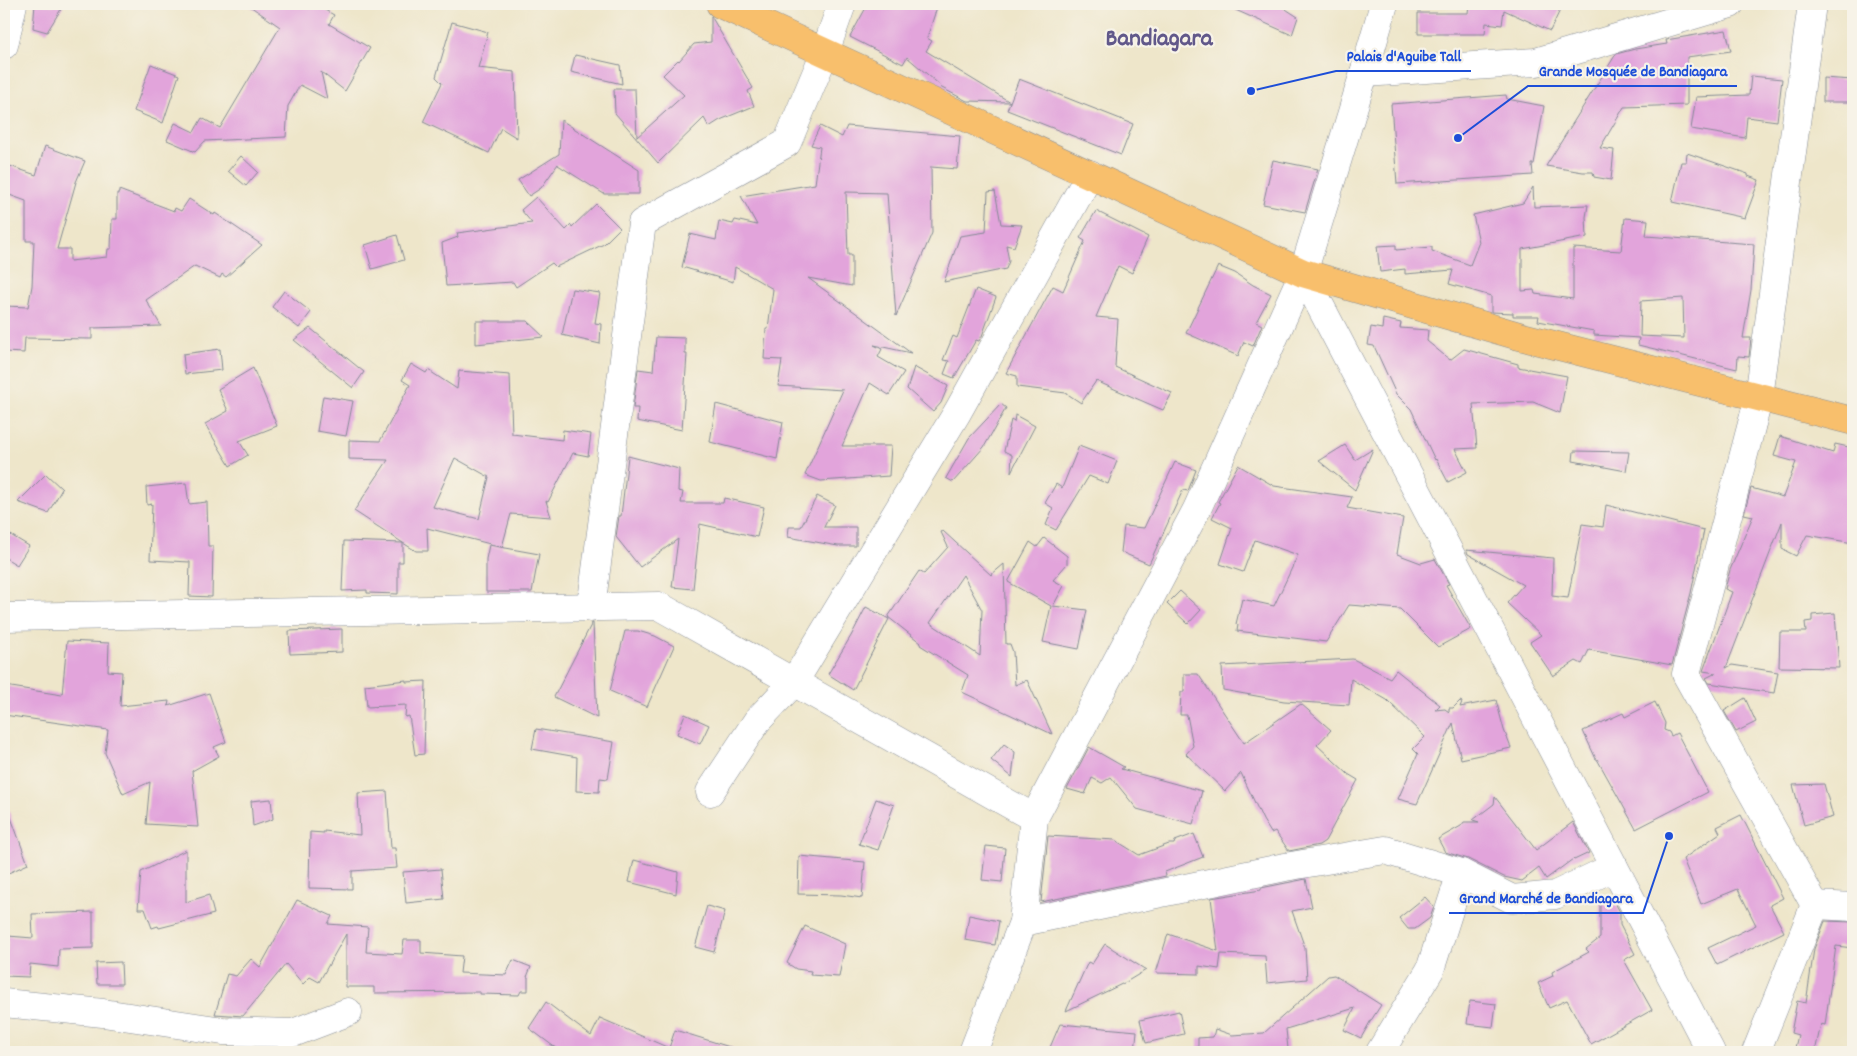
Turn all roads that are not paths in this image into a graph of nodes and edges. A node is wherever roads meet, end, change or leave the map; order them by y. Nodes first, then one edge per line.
1 (13, 4) edge
2 (720, 4) edge
3 (842, 4) edge
4 (1384, 4) edge
5 (1730, 4) edge
6 (1812, 4) edge
7 (4, 45) edge
8 (825, 52) junction
9 (1364, 73) junction
10 (1090, 174) junction
11 (1303, 273) junction
12 (1759, 397) junction
13 (1853, 420) edge
14 (591, 608) junction
15 (4, 617) edge
16 (794, 682) junction
17 (710, 792) dead end
18 (1034, 818) junction
19 (1614, 867) junction
20 (1461, 873) junction
21 (1815, 905) junction
22 (1853, 907) edge
23 (1023, 922) junction
24 (4, 1004) edge
25 (348, 1012) dead end
26 (973, 1052) edge
27 (1380, 1052) edge
28 (1711, 1052) edge
29 (1756, 1052) edge

1 - 7 street
2 - 8 main road
3 - 8 street
4 - 9 street
5 - 9 street
6 - 12 street
8 - 10 main road
8 - 14 street
9 - 11 street
10 - 11 main road
10 - 16 street
11 - 12 main road
11 - 18 street
11 - 19 street
12 - 13 main road
12 - 21 street
14 - 15 street
14 - 16 street
16 - 17 street
16 - 18 street
18 - 23 street
19 - 20 street
19 - 28 street
20 - 23 street
20 - 27 street
21 - 22 street
21 - 29 street
23 - 26 street
24 - 25 street

